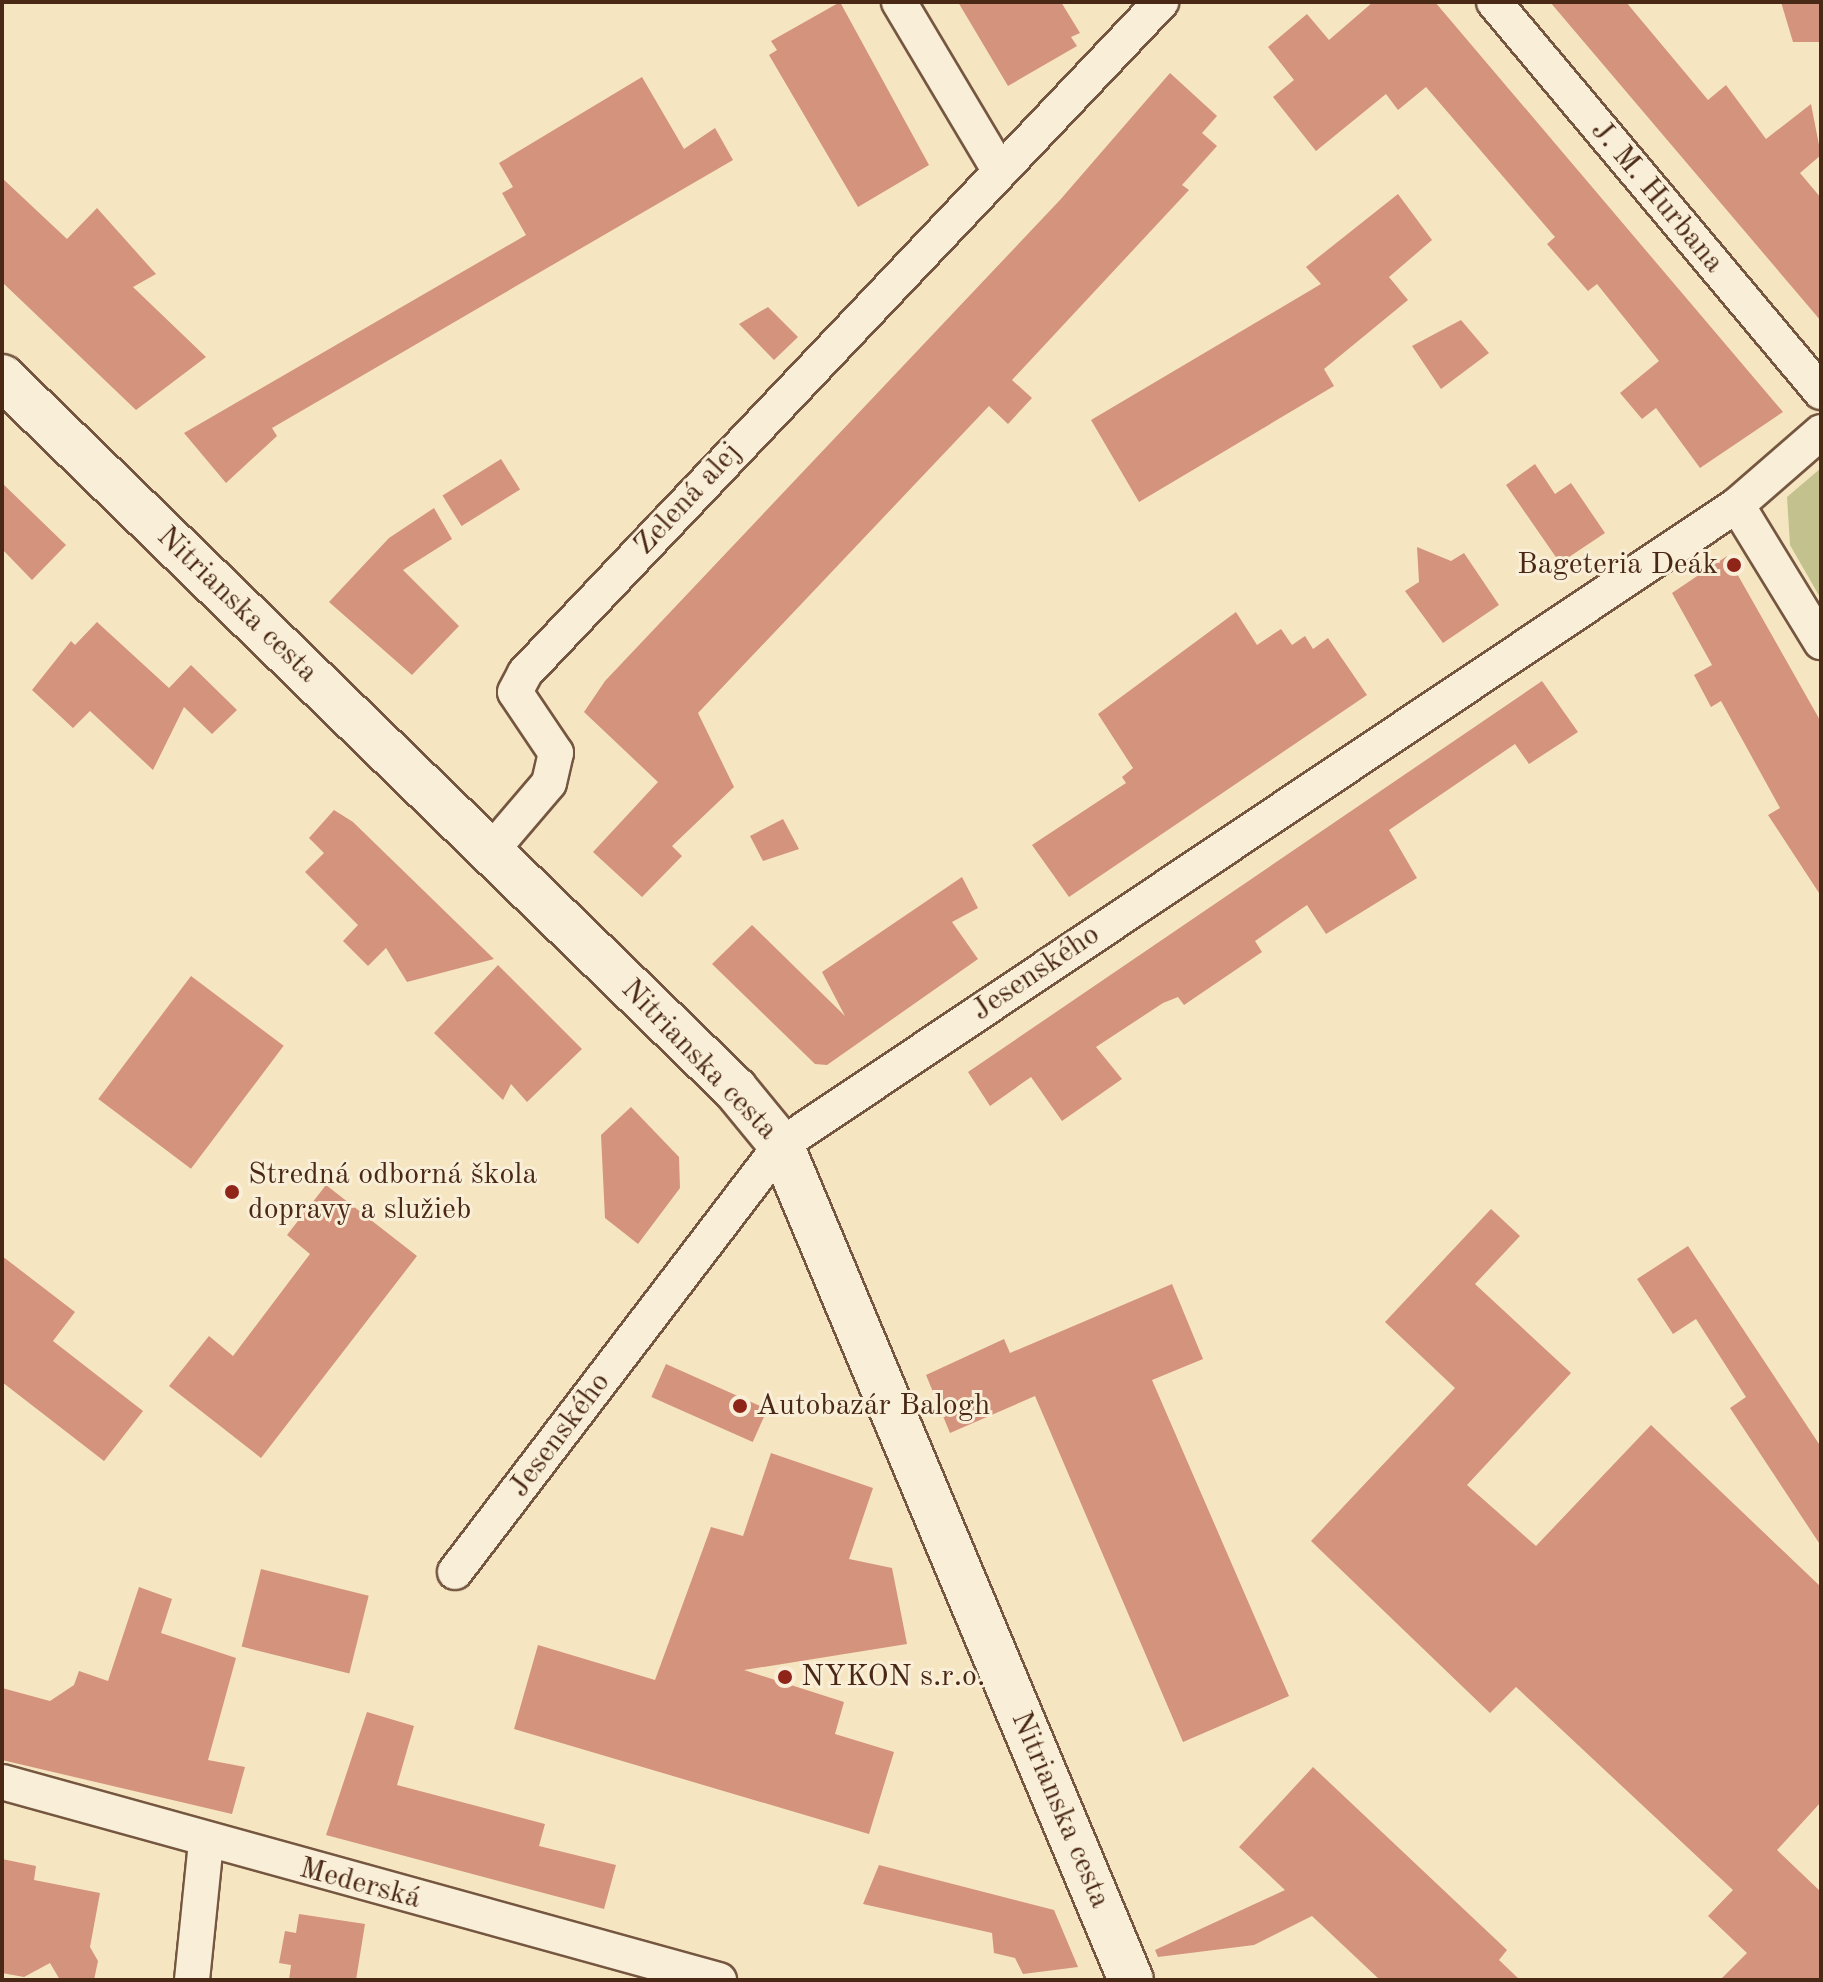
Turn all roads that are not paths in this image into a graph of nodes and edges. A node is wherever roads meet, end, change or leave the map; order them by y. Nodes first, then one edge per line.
1 (899, 2) edge
2 (1161, 2) edge
3 (1494, 2) edge
4 (999, 170) junction
5 (2, 377) edge
6 (1821, 392) edge
7 (1821, 432) edge
8 (1737, 505) junction
9 (1821, 642) edge
10 (491, 851) junction
11 (781, 1145) junction
12 (455, 1572) dead end
13 (2, 1782) edge
14 (206, 1843) junction
15 (192, 1980) edge
16 (719, 1980) edge
17 (1131, 1980) edge

1 - 4 street
2 - 4 street, Zelená alej
3 - 6 street, J. M. Hurbana
4 - 10 street, Zelená alej
5 - 10 main road, Nitrianska cesta
7 - 8 street, Jesenského
8 - 9 street
8 - 11 street, Jesenského
10 - 11 main road, Nitrianska cesta
11 - 12 street, Jesenského
11 - 17 main road, Nitrianska cesta
13 - 14 street, Mederská
14 - 15 street
14 - 16 street, Mederská

